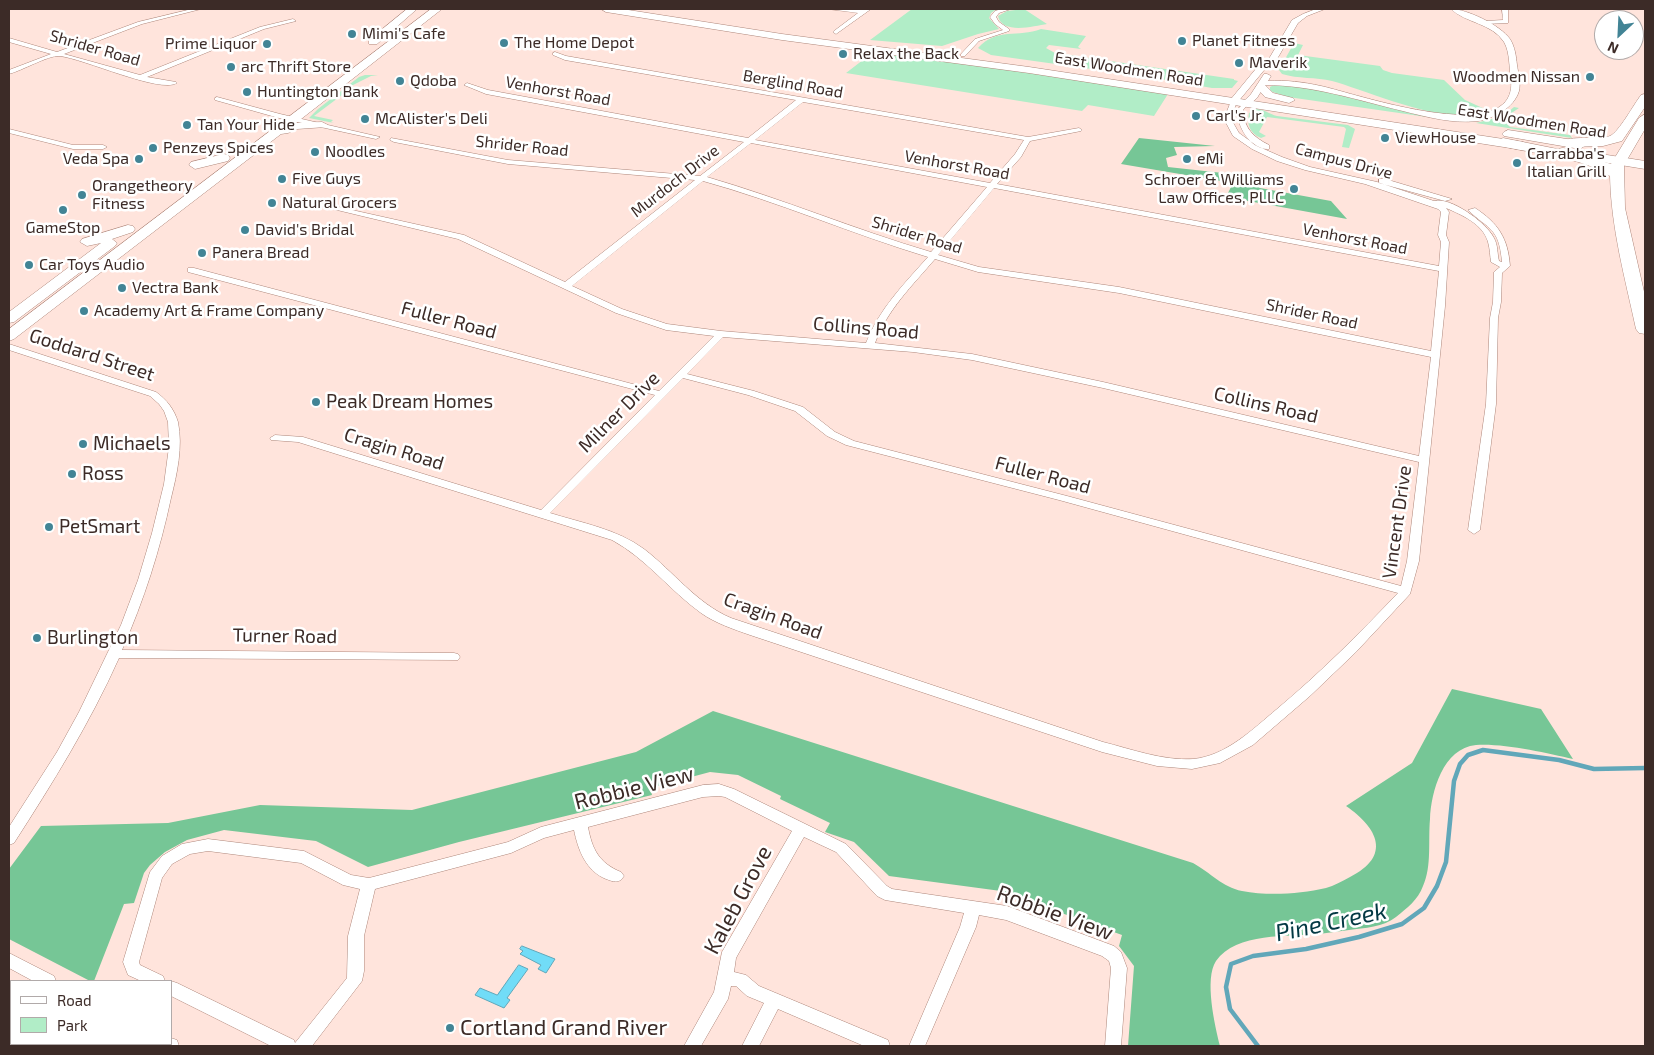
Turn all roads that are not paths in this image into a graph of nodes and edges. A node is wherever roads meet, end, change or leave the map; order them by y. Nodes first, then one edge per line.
1 (198, 9) edge
2 (412, 9) edge
3 (424, 9) edge
4 (606, 9) edge
5 (642, 9) edge
6 (831, 9) edge
7 (1008, 9) edge
8 (1322, 9) edge
9 (1454, 9) edge
10 (1505, 9) edge
11 (441, 10) edge
12 (620, 10) edge
13 (865, 10) edge
14 (293, 20) dead end
15 (1486, 23) junction
16 (836, 32) dead end
17 (9, 40) edge
18 (368, 52) junction
19 (893, 53) junction
20 (59, 54) junction
21 (554, 54) dead end
22 (963, 55) junction
23 (350, 63) junction
24 (1270, 68) junction
25 (10, 74) edge
26 (142, 77) junction
27 (174, 83) dead end
28 (1262, 85) junction
29 (467, 86) dead end
30 (1645, 98) edge
31 (217, 99) dead end
32 (802, 99) junction
33 (1243, 99) junction
34 (1378, 102) junction
35 (1369, 113) junction
36 (279, 116) junction
37 (1645, 118) edge
38 (293, 119) junction
39 (322, 125) junction
40 (1078, 130) dead end
41 (9, 131) edge
42 (376, 137) dead end
43 (1028, 139) junction
44 (394, 140) dead end
45 (748, 140) junction
46 (1503, 142) joint
47 (1568, 143) junction
48 (104, 147) dead end
49 (244, 156) junction
50 (1645, 156) edge
51 (1620, 162) junction
52 (1645, 165) edge
53 (701, 178) junction
54 (1368, 183) junction
55 (991, 185) junction
56 (1440, 197) junction
57 (316, 204) dead end
58 (167, 208) junction
59 (1455, 209) junction
60 (1444, 242) junction
61 (933, 256) junction
62 (1506, 266) junction
63 (1443, 269) junction
64 (191, 270) dead end
65 (236, 274) dead end
66 (227, 280) junction
67 (567, 285) junction
68 (9, 318) edge
69 (1645, 329) edge
70 (721, 334) junction
71 (9, 336) edge
72 (870, 345) junction
73 (9, 347) edge
74 (1435, 355) junction
75 (681, 375) junction
76 (661, 394) junction
77 (275, 438) dead end
78 (1424, 460) junction
79 (543, 514) junction
80 (1474, 530) dead end
81 (1406, 591) junction
82 (116, 654) junction
83 (454, 657) dead end
84 (1222, 756) joint
85 (580, 823) junction
86 (801, 829) junction
87 (9, 839) edge
88 (616, 876) dead end
89 (369, 884) junction
90 (973, 907) junction
91 (9, 960) edge
92 (724, 977) junction
93 (46, 980) edge
94 (155, 980) edge
95 (172, 988) edge
96 (774, 1000) junction
97 (918, 1045) edge
98 (288, 1046) edge
99 (302, 1046) edge
100 (692, 1046) edge
101 (750, 1046) edge
102 (882, 1046) edge
103 (1113, 1046) edge

1 - 20 street
2 - 18 highway
3 - 23 highway
4 - 12 highway, East Woodmen Road
5 - 22 highway, East Woodmen Road
6 - 13 street
7 - 22 street
8 - 24 street, Campus Drive
9 - 15 street
10 - 15 street
11 - 18 highway
12 - 19 highway, East Woodmen Road
13 - 16 street
14 - 26 street
15 - 34 street
17 - 20 street, Shrider Road
18 - 23 highway
18 - 38 highway
19 - 22 highway
19 - 33 highway, East Woodmen Road
20 - 25 street
20 - 26 street, Shrider Road
21 - 32 street, Berglind Road
22 - 33 highway, East Woodmen Road
23 - 36 highway
24 - 28 street, Campus Drive
24 - 33 street, Campus Drive
24 - 34 street
26 - 27 street, Shrider Road
28 - 33 street, Campus Drive
28 - 34 street
28 - 35 highway
29 - 45 street, Venhorst Road
30 - 47 highway
31 - 36 street
32 - 43 street, Berglind Road
32 - 45 street, Murdoch Drive
33 - 35 highway, East Woodmen Road
33 - 46 highway, East Woodmen Road
33 - 54 street, Campus Drive
33 - 56 street, Campus Drive
35 - 47 highway, East Woodmen Road
36 - 38 street
36 - 58 highway
37 - 51 highway
38 - 39 street
38 - 49 highway
39 - 42 street
39 - 49 highway
40 - 43 street
41 - 48 street
43 - 55 street
44 - 53 street, Shrider Road
45 - 53 street, Murdoch Drive
45 - 55 street, Venhorst Road
46 - 51 highway
47 - 51 highway, East Woodmen Road
49 - 58 highway
50 - 51 highway, East Woodmen Road
51 - 52 highway, East Woodmen Road
51 - 69 highway
53 - 61 street, Shrider Road
53 - 67 street, Murdoch Drive
54 - 59 street, Campus Drive
54 - 60 street, Vincent Drive
55 - 61 street
55 - 63 street, Venhorst Road
56 - 59 street
56 - 62 street, Campus Drive
57 - 67 street, Collins Road
58 - 68 highway
58 - 71 highway
59 - 60 street, Vincent Drive
59 - 62 street, Campus Drive
60 - 63 street, Vincent Drive
61 - 72 street
61 - 74 street, Shrider Road
62 - 80 street, Campus Drive
63 - 74 street, Vincent Drive
64 - 66 street, Fuller Road
65 - 66 street
66 - 76 street, Fuller Road
67 - 70 street, Collins Road
70 - 72 street, Collins Road
70 - 75 street, Milner Drive
72 - 78 street, Collins Road
73 - 82 street, Goddard Street
74 - 78 street, Vincent Drive
75 - 76 street, Milner Drive
75 - 81 street, Fuller Road
76 - 79 street, Milner Drive
77 - 79 street, Cragin Road
78 - 81 street, Vincent Drive
79 - 84 street, Cragin Road
81 - 84 street, Vincent Drive
82 - 83 street, Turner Road
82 - 87 street, Goddard Street
85 - 86 street, Robbie View
85 - 88 street
85 - 89 street, Robbie View
86 - 90 street, Robbie View
86 - 92 street, Kaleb Grove
89 - 94 street, Robbie View
89 - 99 street
90 - 97 street
90 - 103 street, Robbie View
91 - 93 street
92 - 96 street
92 - 100 street, Kaleb Grove
95 - 98 street
96 - 101 street
96 - 102 street

